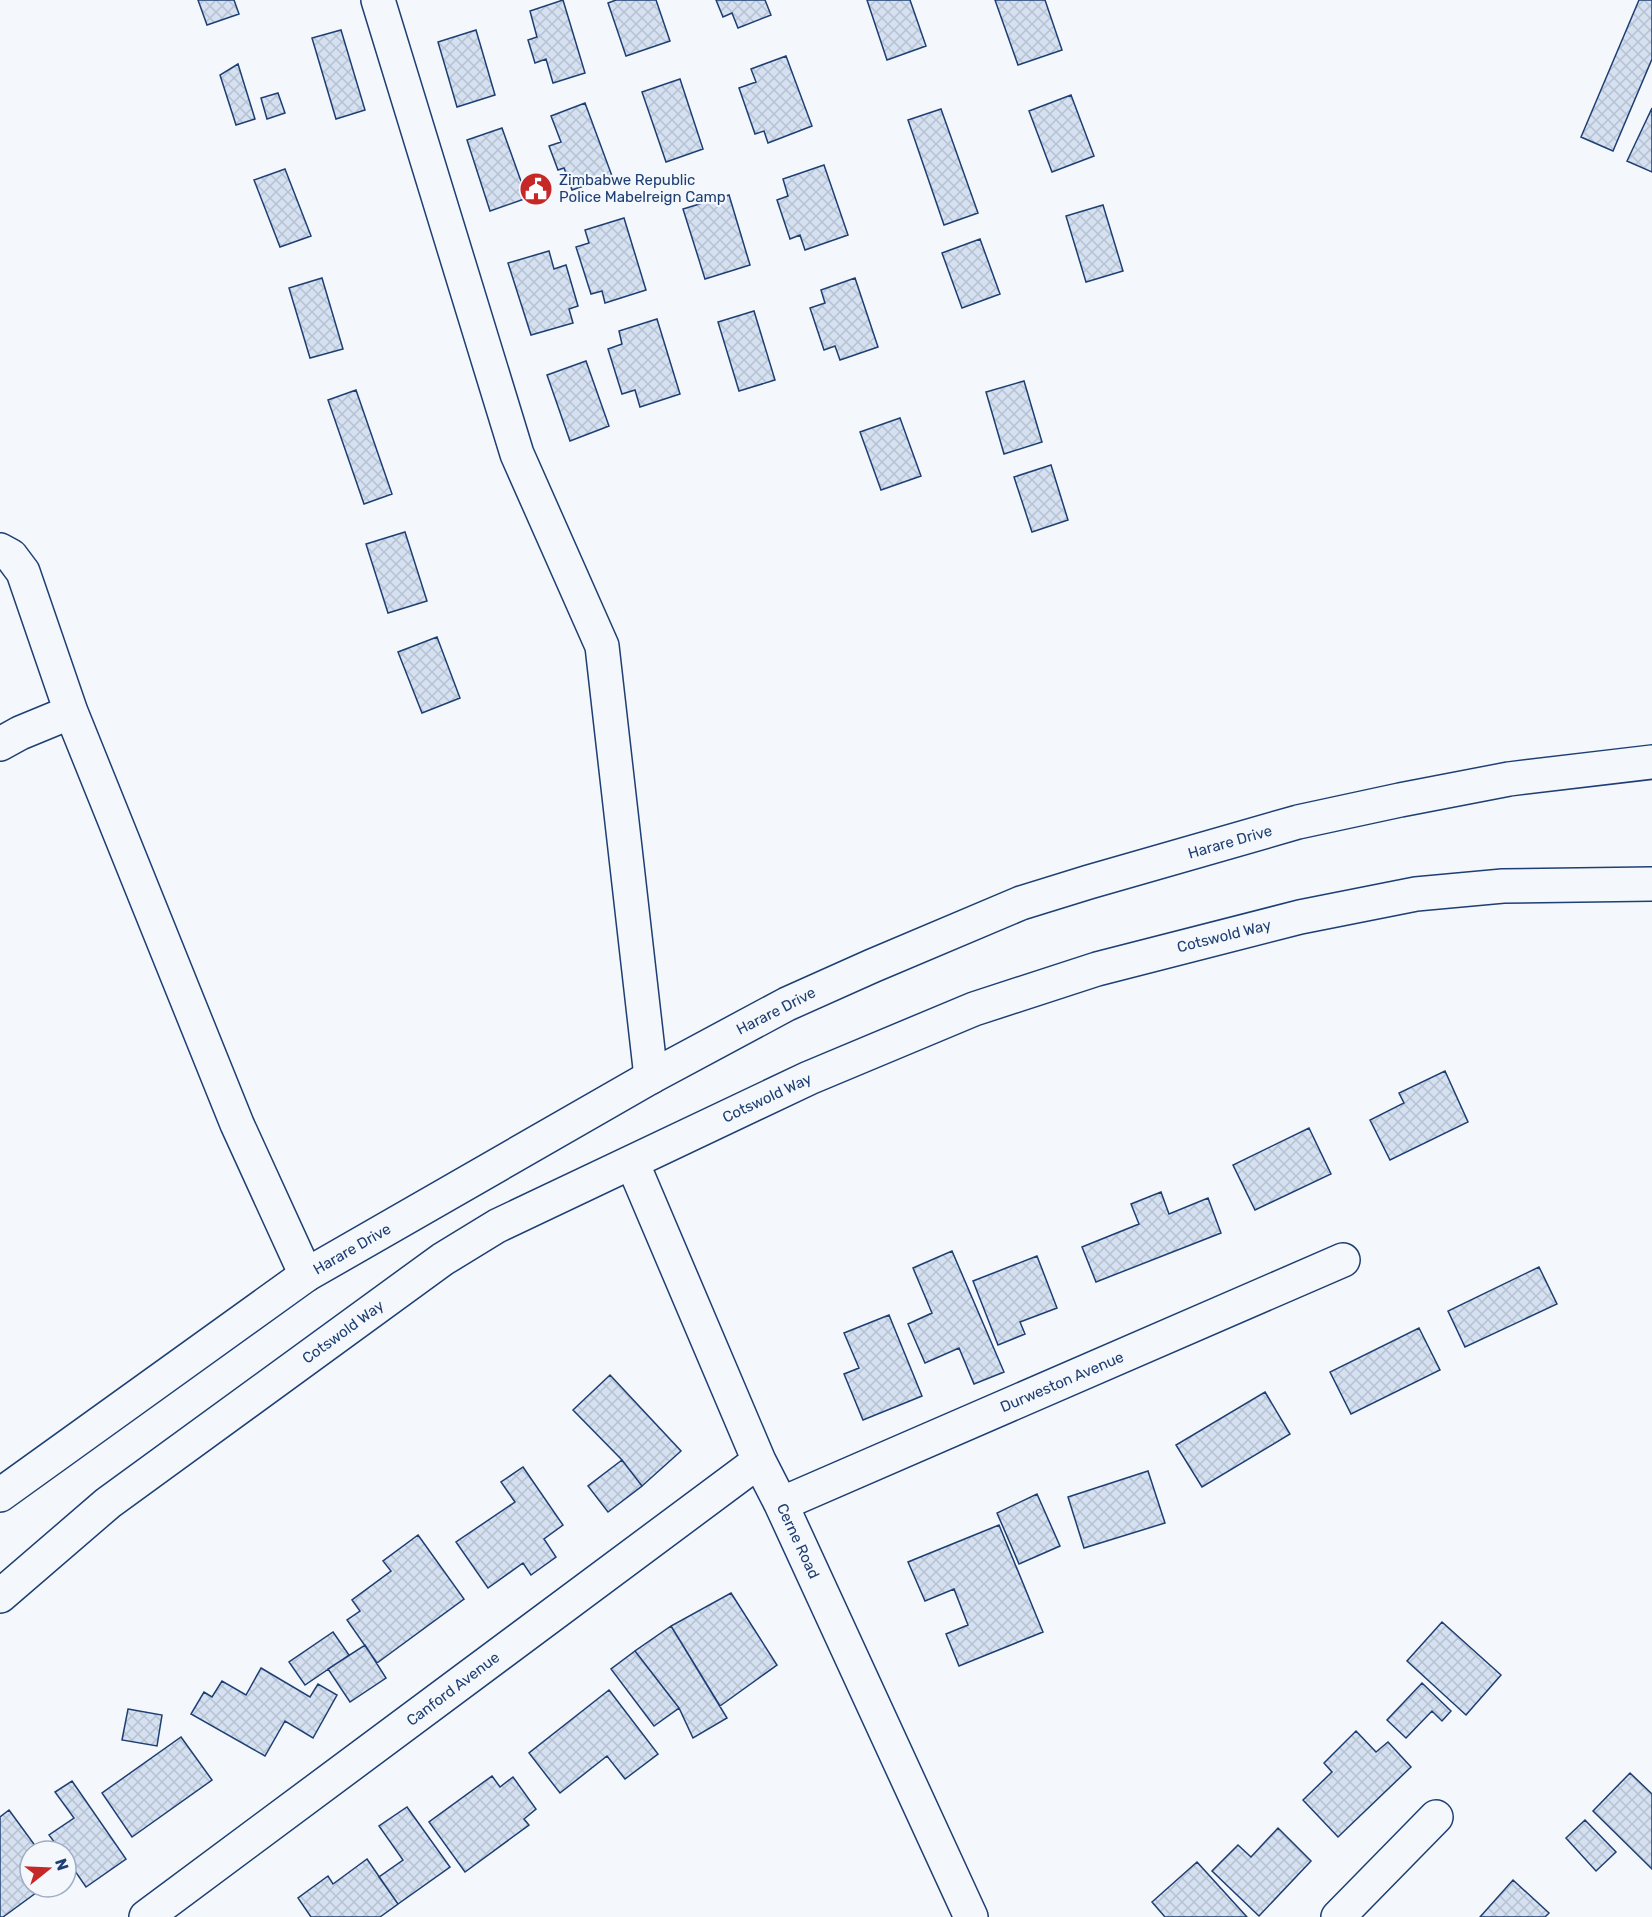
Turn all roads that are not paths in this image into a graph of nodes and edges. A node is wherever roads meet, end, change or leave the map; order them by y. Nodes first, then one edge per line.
1 (378, 0) edge
2 (0, 550) edge
3 (71, 712) junction
4 (0, 744) edge
5 (1652, 762) edge
6 (1652, 884) edge
7 (651, 1077) junction
8 (632, 1162) junction
9 (1343, 1260) dead end
10 (306, 1275) junction
11 (759, 1461) junction
12 (0, 1495) edge
13 (781, 1504) junction
14 (0, 1596) edge
15 (1436, 1817) dead end
16 (146, 1917) edge
17 (971, 1917) edge
18 (1338, 1917) edge

1 - 7 street
2 - 3 street
3 - 4 street
3 - 10 street
5 - 7 street, Harare Drive
6 - 8 street, Cotswold Way
7 - 10 street, Harare Drive
8 - 11 street, Cerne Road
8 - 14 street, Cotswold Way
9 - 13 street, Durweston Avenue
10 - 12 street, Harare Drive
11 - 13 street, Cerne Road
11 - 16 street, Canford Avenue
13 - 17 street, Cerne Road
15 - 18 street

